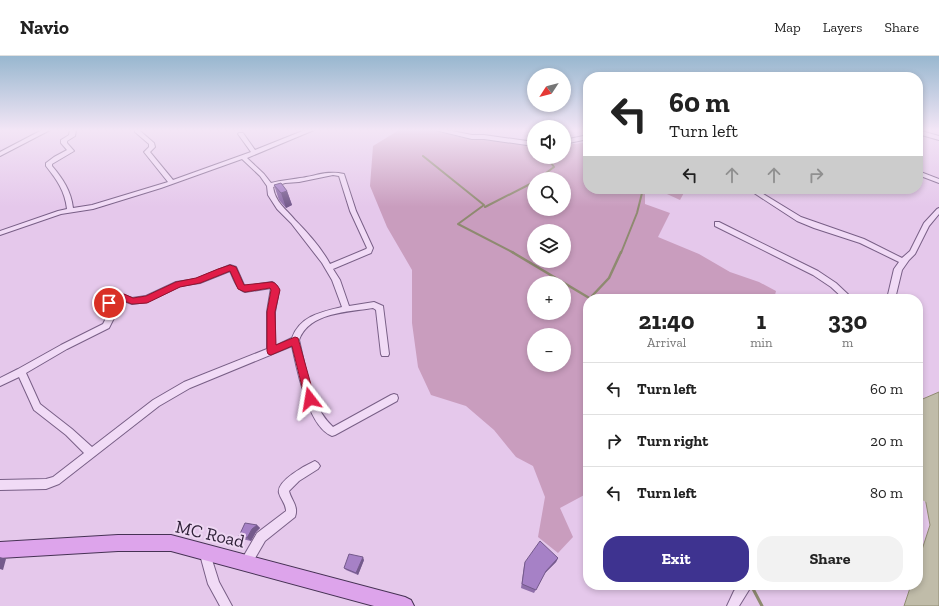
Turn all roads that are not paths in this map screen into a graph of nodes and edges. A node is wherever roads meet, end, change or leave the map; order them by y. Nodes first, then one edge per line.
1 (61, 156) edge
2 (150, 156) edge
3 (246, 156) edge
4 (243, 157) junction
5 (923, 176) edge
6 (939, 181) edge
7 (171, 182) junction
8 (270, 186) junction
9 (759, 194) edge
10 (70, 209) junction
11 (939, 210) edge
12 (717, 224) dead end
13 (0, 233) edge
14 (903, 261) junction
15 (328, 268) junction
16 (845, 294) edge
17 (892, 294) edge
18 (346, 309) junction
19 (295, 340) junction
20 (271, 351) junction
21 (385, 354) dead end
22 (21, 372) junction
23 (0, 382) edge
24 (394, 398) dead end
25 (91, 453) junction
26 (315, 466) dead end
27 (0, 484) edge
28 (0, 550) edge
29 (204, 551) junction
30 (246, 563) junction
31 (742, 590) edge
32 (226, 606) edge
33 (405, 606) edge
34 (733, 606) edge

1 - 10 street
2 - 7 street
3 - 4 street
4 - 7 street
4 - 8 street
5 - 6 street
7 - 10 street
8 - 15 street
8 - 15 street
9 - 14 street
10 - 13 street
11 - 14 street
12 - 16 street
14 - 17 street
15 - 18 street
18 - 19 street
18 - 21 street
19 - 20 street
19 - 24 street
20 - 22 street
20 - 25 street
22 - 23 street
22 - 25 street
25 - 27 street
26 - 30 street
28 - 29 main road, MC Road
29 - 30 main road, MC Road
29 - 32 street
30 - 33 main road, MC Road
31 - 34 street

